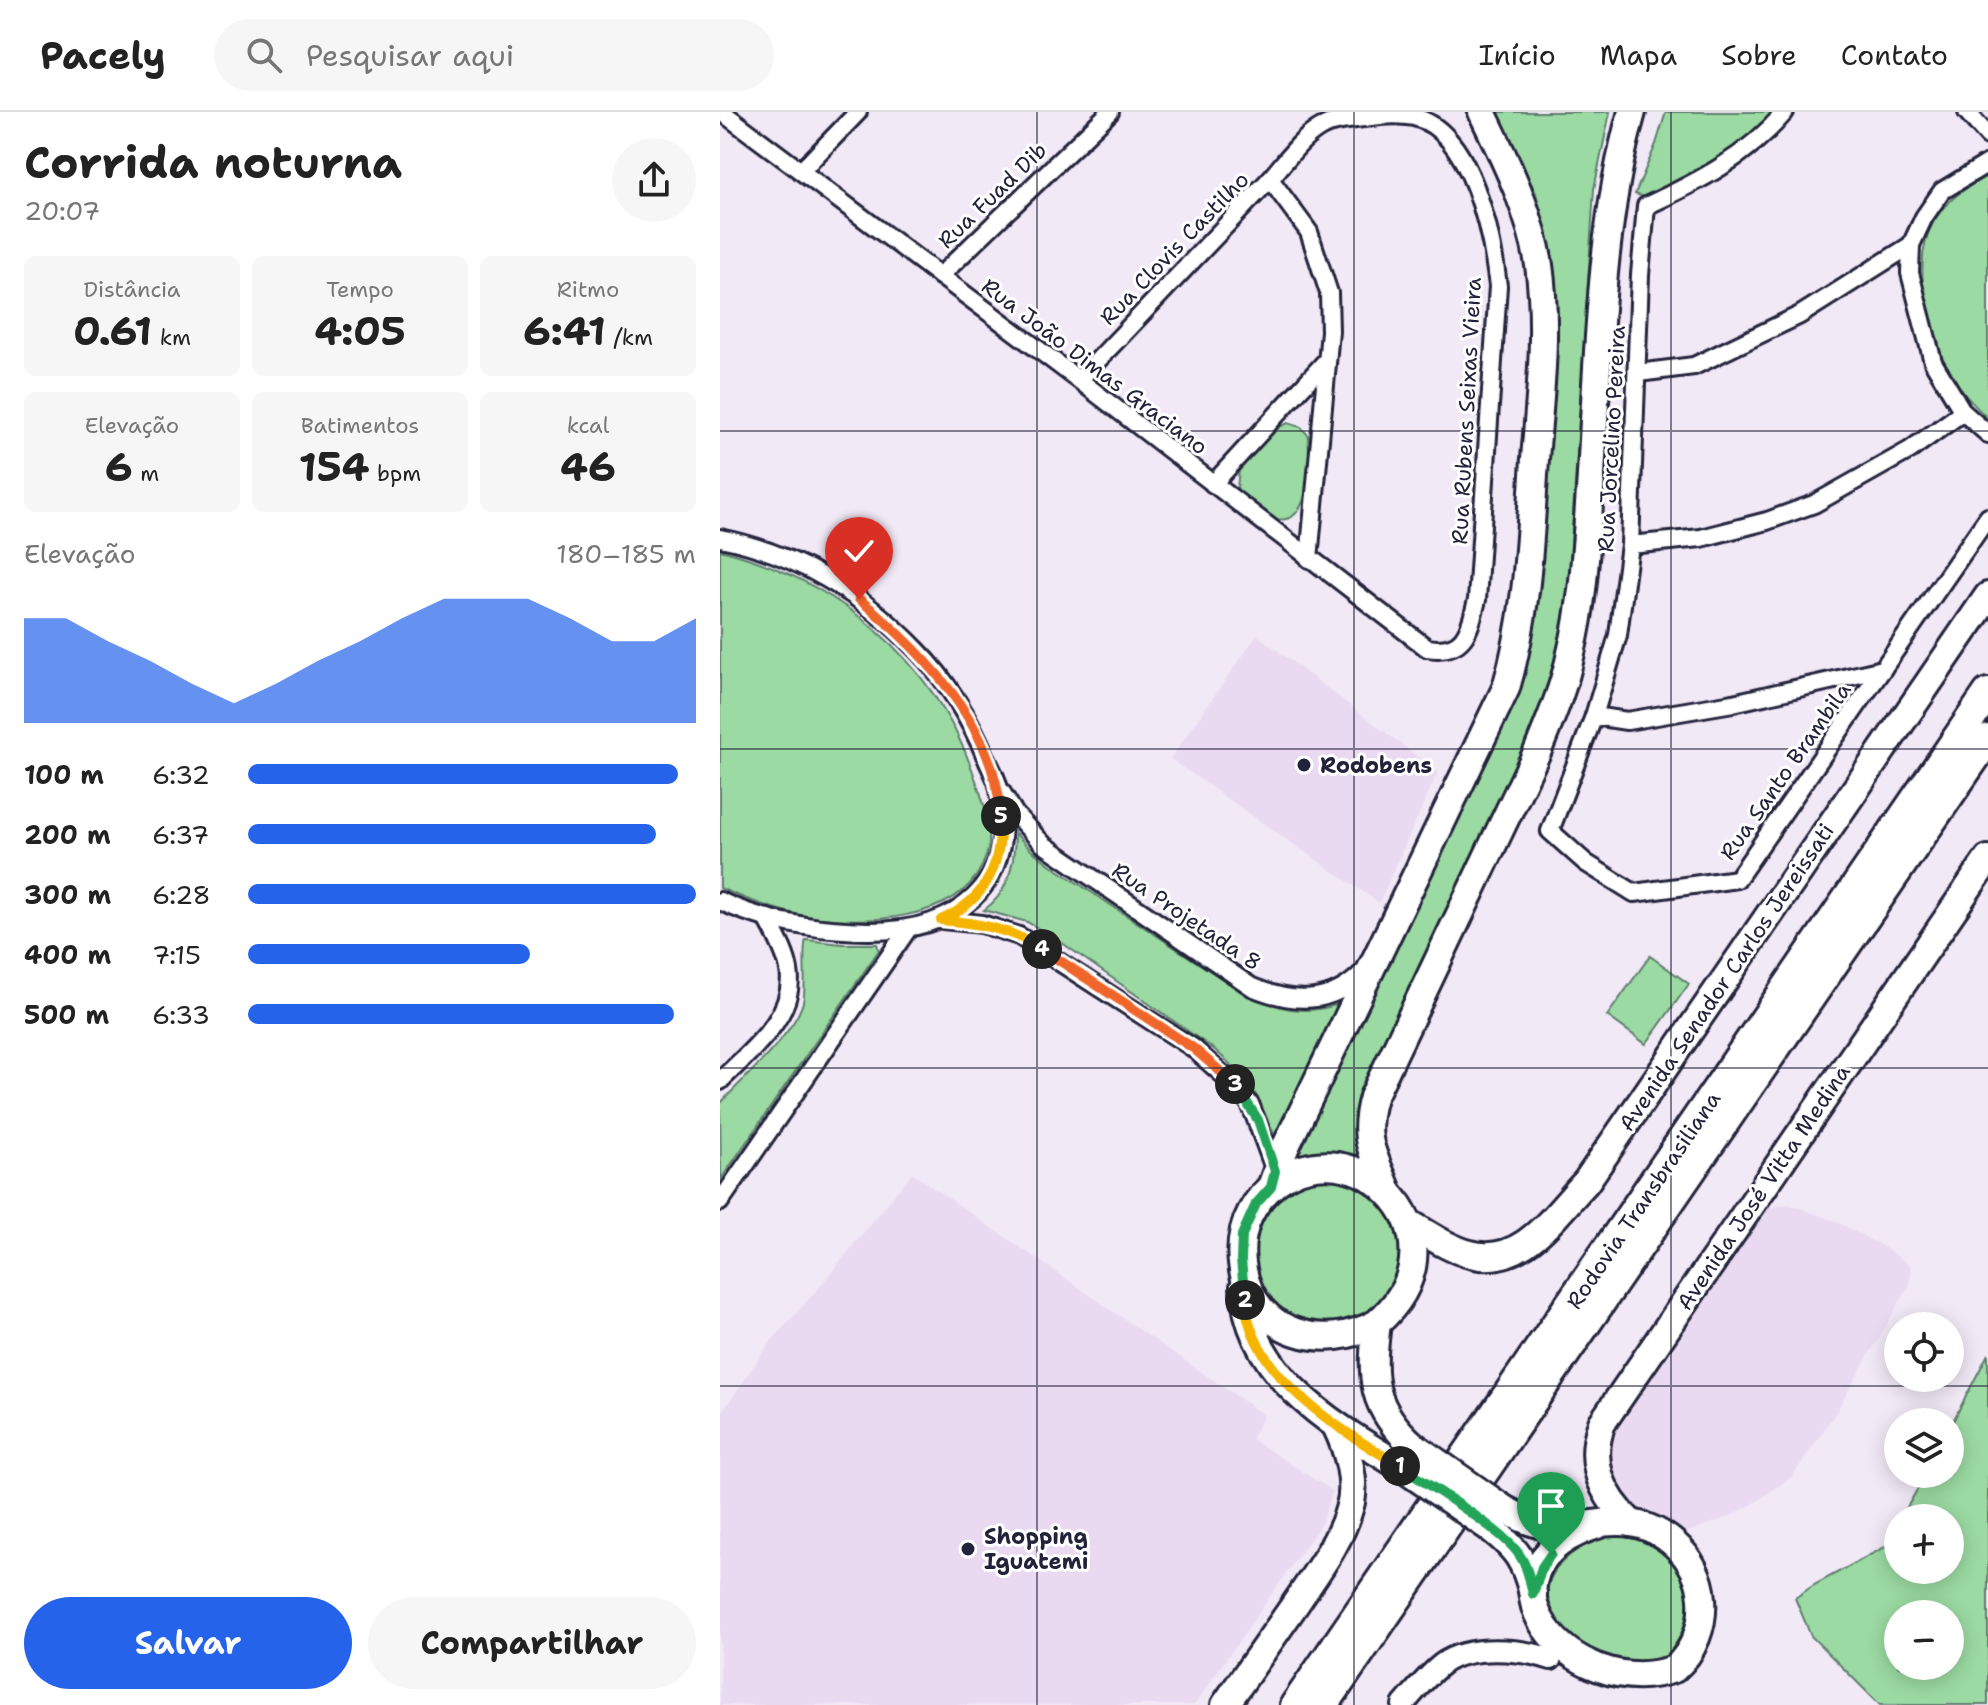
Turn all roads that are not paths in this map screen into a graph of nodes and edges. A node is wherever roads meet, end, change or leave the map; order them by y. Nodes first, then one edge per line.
1 (722, 112) edge
2 (858, 112) edge
3 (1110, 112) edge
4 (1482, 112) edge
5 (1632, 112) edge
6 (1785, 112) edge
7 (1967, 112) edge
8 (1988, 136) edge
9 (1300, 144) joint
10 (1988, 163) edge
11 (801, 171) junction
12 (1270, 179) junction
13 (1911, 245) junction
14 (940, 276) junction
15 (1326, 361) junction
16 (1638, 373) junction
17 (1079, 380) junction
18 (1963, 412) junction
19 (1988, 434) edge
20 (1213, 484) junction
21 (1988, 517) edge
22 (720, 538) edge
23 (1630, 545) junction
24 (1309, 559) junction
25 (1988, 596) edge
26 (1443, 651) joint
27 (1883, 669) junction
28 (1988, 693) edge
29 (1594, 716) junction
30 (1988, 739) edge
31 (999, 789) junction
32 (1550, 831) joint
33 (1988, 859) edge
34 (720, 901) edge
35 (767, 918) junction
36 (941, 920) junction
37 (908, 929) junction
38 (1374, 961) junction
39 (720, 1081) edge
40 (1273, 1179) junction
41 (1388, 1191) junction
42 (720, 1202) edge
43 (1409, 1223) junction
44 (1244, 1275) junction
45 (1377, 1323) junction
46 (1337, 1428) junction
47 (1407, 1456) junction
48 (1497, 1519) junction
49 (1631, 1523) junction
50 (1600, 1524) junction
51 (1533, 1594) junction
52 (1551, 1659) junction
53 (1225, 1705) edge
54 (1295, 1705) edge
55 (1324, 1705) edge
56 (1403, 1705) edge

1 - 11 street, Rua João Dimas Graciano
2 - 11 street
3 - 14 street, Rua Fuad Dib
4 - 38 main road
5 - 41 main road
6 - 16 street, Rua Jorcelino Pereira
7 - 8 street
9 - 12 street, Rua Clovis Castilho
9 - 26 street, Rua Rubens Seixas Vieira
10 - 13 street
11 - 14 street, Rua João Dimas Graciano
12 - 15 street
12 - 17 street, Rua Clovis Castilho
13 - 16 street
13 - 18 street
14 - 17 street, Rua João Dimas Graciano
15 - 20 street
15 - 24 street
16 - 23 street, Rua Jorcelino Pereira
17 - 20 street, Rua João Dimas Graciano
18 - 19 street
18 - 23 street
20 - 24 street, Rua João Dimas Graciano
21 - 27 street, Rua Santo Brambila
22 - 31 street
23 - 29 street, Rua Jorcelino Pereira
24 - 26 street, Rua João Dimas Graciano
25 - 43 main road, Avenida Senador Carlos Jereissati
27 - 29 street
27 - 32 street, Rua Santo Brambila
28 - 54 highway, Rodovia Transbrasiliana
29 - 32 street, Rua Jorcelino Pereira
30 - 55 highway, Rodovia Transbrasiliana
31 - 36 street
31 - 38 street, Rua Projetada 8
33 - 49 main road, Avenida José Vitta Medina
34 - 35 street
35 - 37 street
35 - 39 street
36 - 37 street
36 - 40 street
37 - 42 street
38 - 40 main road
40 - 41 main road
40 - 44 main road
41 - 43 main road
43 - 45 main road
44 - 45 main road
44 - 46 main road
45 - 47 main road
46 - 47 main road
46 - 53 main road
47 - 48 main road, bridge
48 - 50 main road
48 - 51 main road
49 - 50 main road
49 - 52 main road
50 - 51 main road
51 - 52 main road
52 - 56 street

